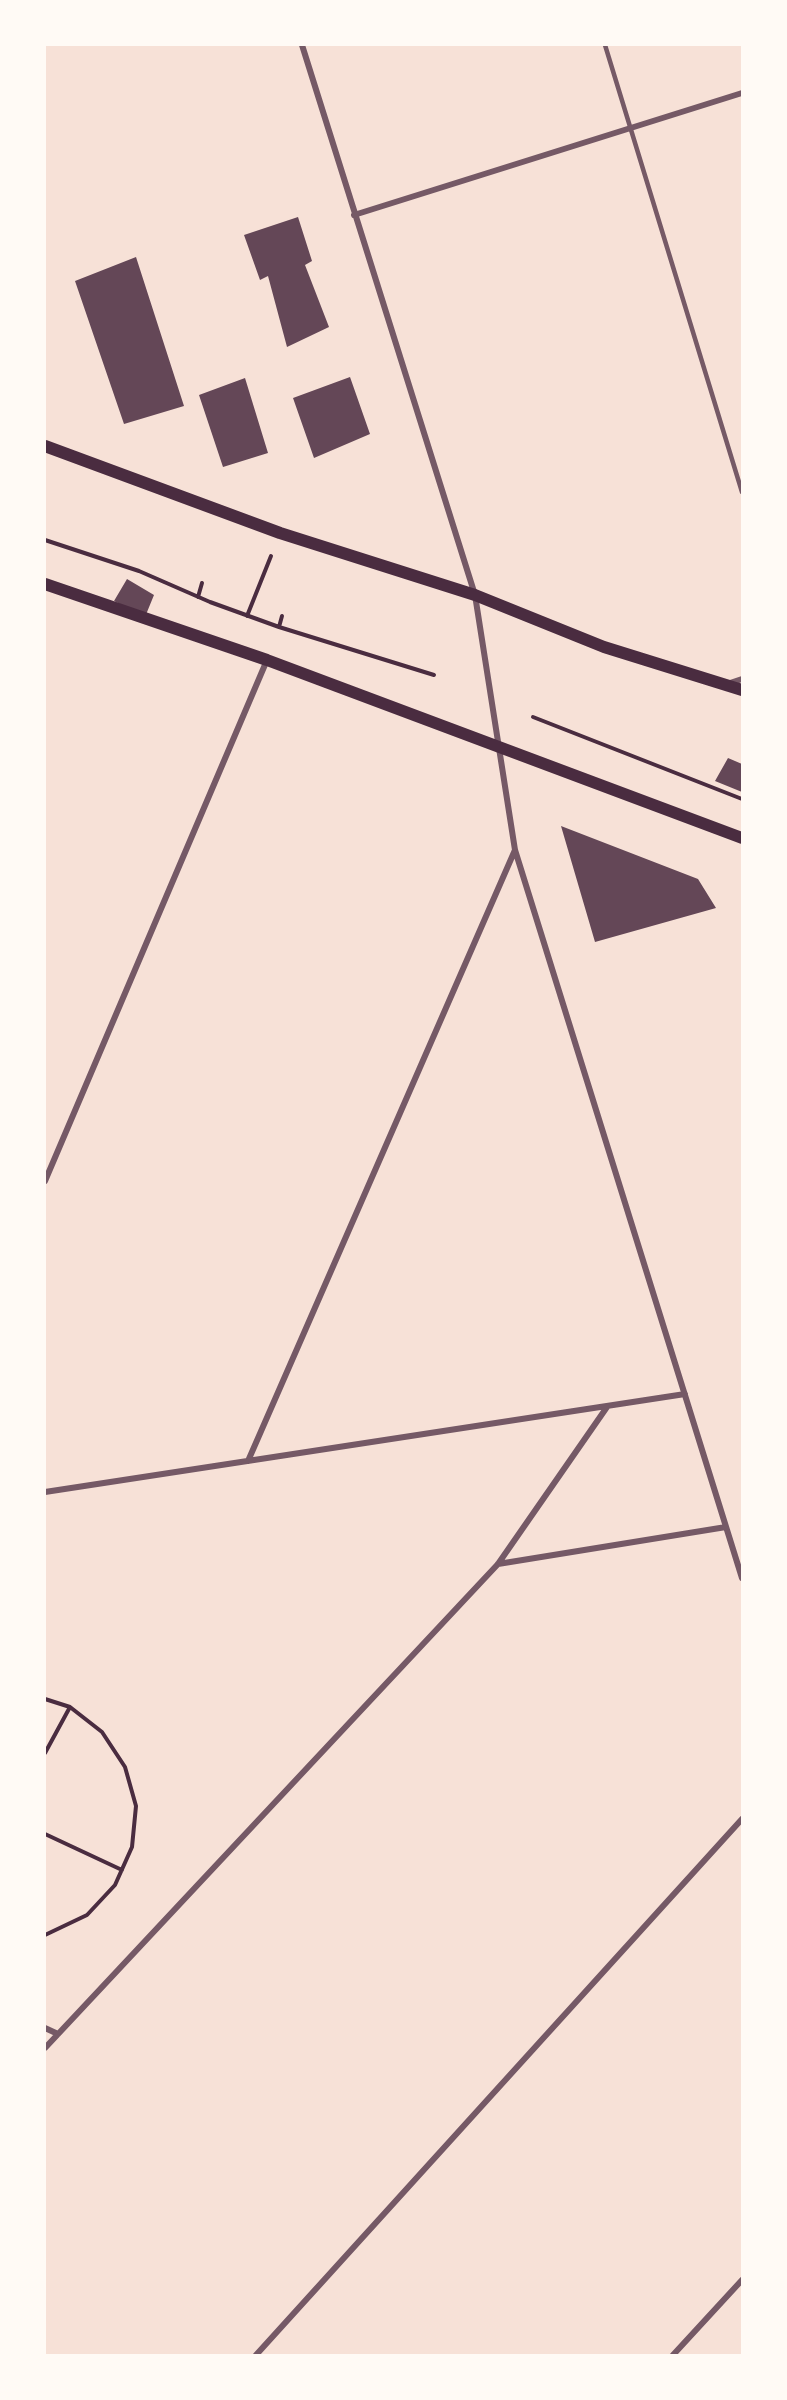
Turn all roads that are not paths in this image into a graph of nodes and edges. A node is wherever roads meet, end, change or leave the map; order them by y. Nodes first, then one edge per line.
1 (302, 45) edge
2 (605, 45) edge
3 (742, 93) edge
4 (630, 128) junction
5 (354, 214) junction
6 (45, 446) edge
7 (742, 492) edge
8 (45, 584) edge
9 (474, 595) junction
10 (267, 660) junction
11 (742, 679) edge
12 (726, 684) junction
13 (742, 690) edge
14 (499, 748) junction
15 (742, 838) edge
16 (515, 850) junction
17 (45, 1181) edge
18 (685, 1394) junction
19 (607, 1407) junction
20 (248, 1461) junction
21 (45, 1492) edge
22 (726, 1527) junction
23 (498, 1564) junction
24 (742, 1578) edge
25 (742, 1819) edge
26 (45, 2028) edge
27 (58, 2034) junction
28 (45, 2048) edge
29 (742, 2280) edge
30 (256, 2355) edge
31 (673, 2355) edge

1 - 5 street
2 - 4 lane
3 - 4 street
4 - 5 street
4 - 7 lane
5 - 9 street
6 - 9 main road
8 - 10 main road
9 - 12 main road
9 - 14 street
10 - 14 main road
10 - 17 street
11 - 12 street
12 - 13 main road
14 - 15 main road
14 - 16 street
16 - 18 street
16 - 20 street
18 - 19 street
18 - 22 street
19 - 20 street
19 - 23 street
20 - 21 street
22 - 23 street
22 - 24 street
23 - 27 street
25 - 30 street
26 - 27 street
27 - 28 street
29 - 31 street

